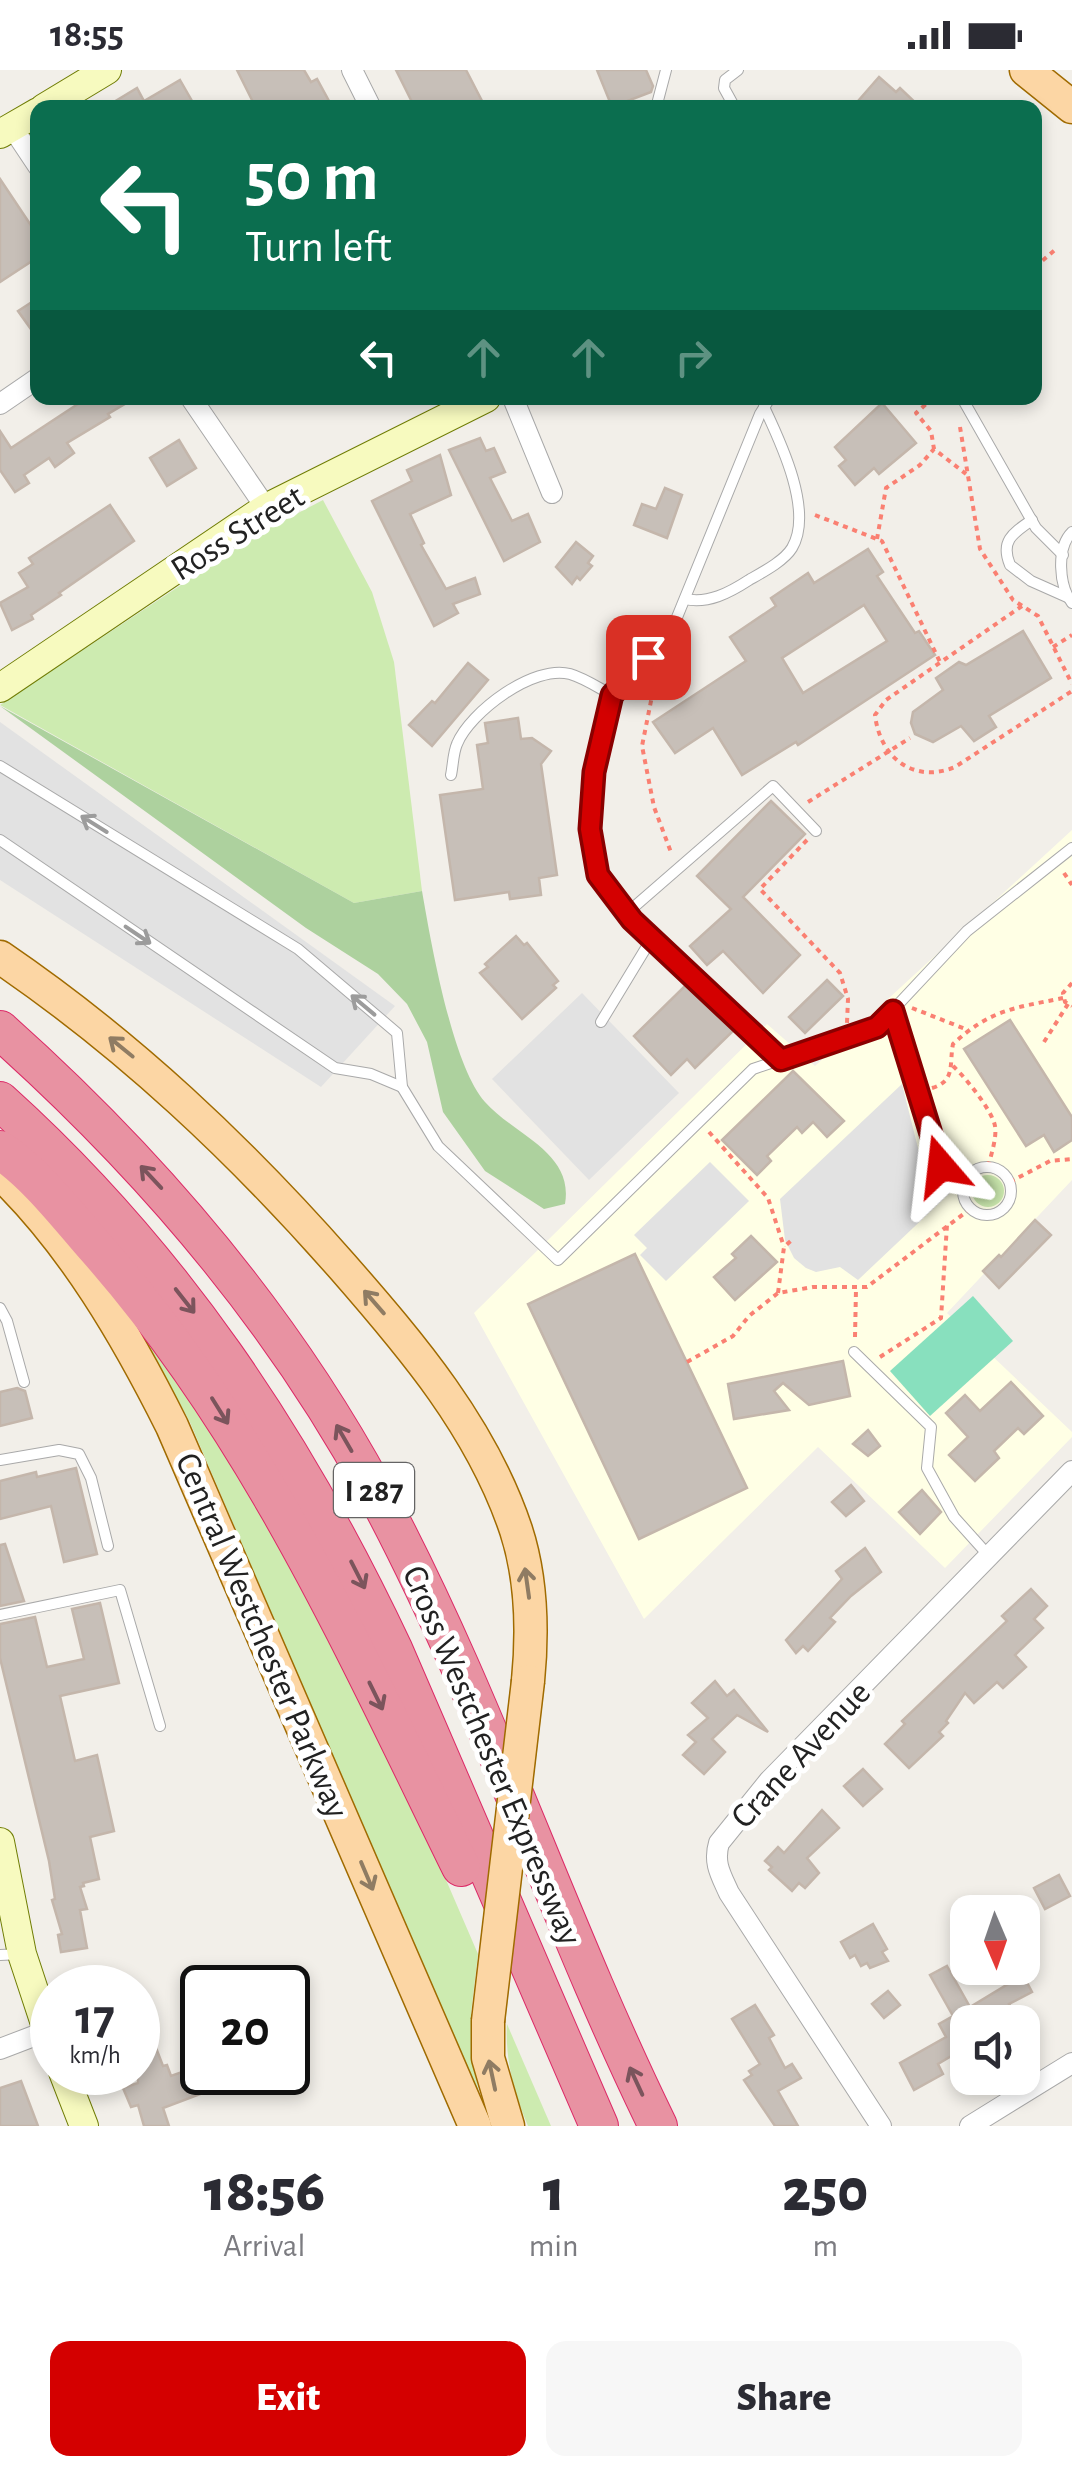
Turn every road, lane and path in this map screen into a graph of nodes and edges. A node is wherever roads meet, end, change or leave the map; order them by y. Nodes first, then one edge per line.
1 (352, 70) edge
2 (666, 70) edge
3 (738, 70) edge
4 (1026, 70) edge
5 (88, 75) edge
6 (55, 100) edge
7 (367, 100) edge
8 (658, 100) edge
9 (731, 100) edge
10 (1072, 106) edge
11 (30, 117) edge
12 (6, 131) edge
13 (30, 157) edge
14 (1056, 248) dead end
15 (1042, 260) edge
16 (30, 383) edge
17 (0, 404) edge
18 (195, 405) edge
19 (472, 405) edge
20 (515, 405) edge
21 (766, 405) edge
22 (768, 405) edge
23 (926, 405) edge
24 (966, 405) edge
25 (934, 449) junction
26 (968, 475) dead end
27 (552, 493) dead end
28 (266, 508) junction
29 (798, 508) junction
30 (1032, 520) junction
31 (1072, 532) edge
32 (877, 539) junction
33 (1063, 555) junction
34 (685, 599) junction
35 (1070, 600) edge
36 (1022, 606) dead end
37 (1072, 635) edge
38 (1053, 647) dead end
39 (648, 657) junction
40 (940, 662) junction
41 (0, 688) edge
42 (1072, 691) edge
43 (612, 695) junction
44 (910, 738) dead end
45 (888, 752) junction
46 (0, 766) edge
47 (451, 776) dead end
48 (795, 808) junction
49 (816, 831) joint
50 (0, 840) edge
51 (1072, 848) edge
52 (680, 867) junction
53 (627, 913) junction
54 (652, 938) junction
55 (0, 957) edge
56 (1072, 983) edge
57 (1063, 998) junction
58 (1070, 1006) edge
59 (896, 1007) junction
60 (601, 1022) dead end
61 (0, 1030) edge
62 (968, 1030) junction
63 (846, 1038) junction
64 (1044, 1042) dead end
65 (781, 1060) junction
66 (952, 1066) junction
67 (402, 1086) junction
68 (918, 1092) junction
69 (0, 1101) edge
70 (699, 1122) junction
71 (0, 1150) edge
72 (1072, 1159) edge
73 (988, 1166) junction
74 (0, 1174) edge
75 (966, 1180) junction
76 (1010, 1182) junction
77 (970, 1209) junction
78 (948, 1225) junction
79 (794, 1239) dead end
80 (784, 1247) junction
81 (856, 1289) junction
82 (778, 1294) junction
83 (0, 1308) edge
84 (854, 1352) joint
85 (687, 1362) dead end
86 (867, 1364) junction
87 (24, 1382) dead end
88 (0, 1460) edge
89 (1072, 1471) edge
90 (108, 1546) dead end
91 (989, 1556) junction
92 (0, 1615) edge
93 (160, 1726) dead end
94 (0, 1842) edge
95 (11, 1955) edge
96 (30, 1995) edge
97 (30, 2042) edge
98 (0, 2048) edge
99 (569, 2056) junction
100 (1072, 2062) edge
101 (72, 2095) edge
102 (84, 2126) edge
103 (475, 2126) edge
104 (508, 2126) edge
105 (599, 2126) edge
106 (658, 2126) edge
107 (881, 2126) edge
108 (970, 2126) edge

1 - 7 street
2 - 8 lane
3 - 9 lane
4 - 10 main road
5 - 6 street
11 - 12 street
12 - 13 street
14 - 15 path
16 - 17 street
18 - 28 street
19 - 28 street, Ross Street
20 - 27 street
21 - 34 lane
22 - 29 lane
23 - 25 path
24 - 30 lane
25 - 26 path
25 - 32 path
28 - 41 street, Ross Street
29 - 32 path
29 - 34 lane
30 - 33 lane
30 - 35 lane
31 - 33 lane
32 - 40 path
33 - 35 lane
34 - 39 lane
36 - 40 path
37 - 38 path
39 - 43 lane
39 - 52 path
40 - 45 path
42 - 45 path
43 - 47 lane
43 - 53 lane
44 - 45 path
45 - 48 path
67 -> 46 lane
48 - 49 lane
48 - 52 lane
49 - 63 path
50 -> 67 lane
51 - 59 lane
52 - 53 lane
53 - 54 lane
54 - 60 lane
54 - 65 lane
104 -> 55 main road, bridge
56 - 57 path
57 - 58 path
57 - 62 path
58 - 64 path
59 - 62 path
59 - 63 lane
59 - 68 lane
106 -> 61 highway, Cross Westchester Expressway / I 287
62 - 66 path
63 - 65 lane
65 - 70 lane
66 - 68 path
66 - 73 path
67 - 70 lane
68 - 75 lane
69 -> 99 highway, Cross Westchester Expressway / I 287
70 - 80 path
71 -> 99 highway
72 - 76 path
73 - 75 lane
73 - 76 lane
74 -> 103 main road, Central Westchester Parkway
75 - 77 lane
76 - 77 lane
77 - 78 path
78 - 81 path
78 - 86 path
79 - 80 path
80 - 82 path
81 - 82 path
81 - 84 path
82 - 85 path
83 - 87 lane
84 - 86 lane
86 - 91 lane
88 - 90 lane
89 - 91 street, Crane Avenue
91 - 107 street, Crane Avenue
92 - 93 lane
94 - 95 street
95 - 96 street
97 - 98 street
99 - 105 highway, Cross Westchester Expressway / I 287
100 - 108 street
101 - 102 street

